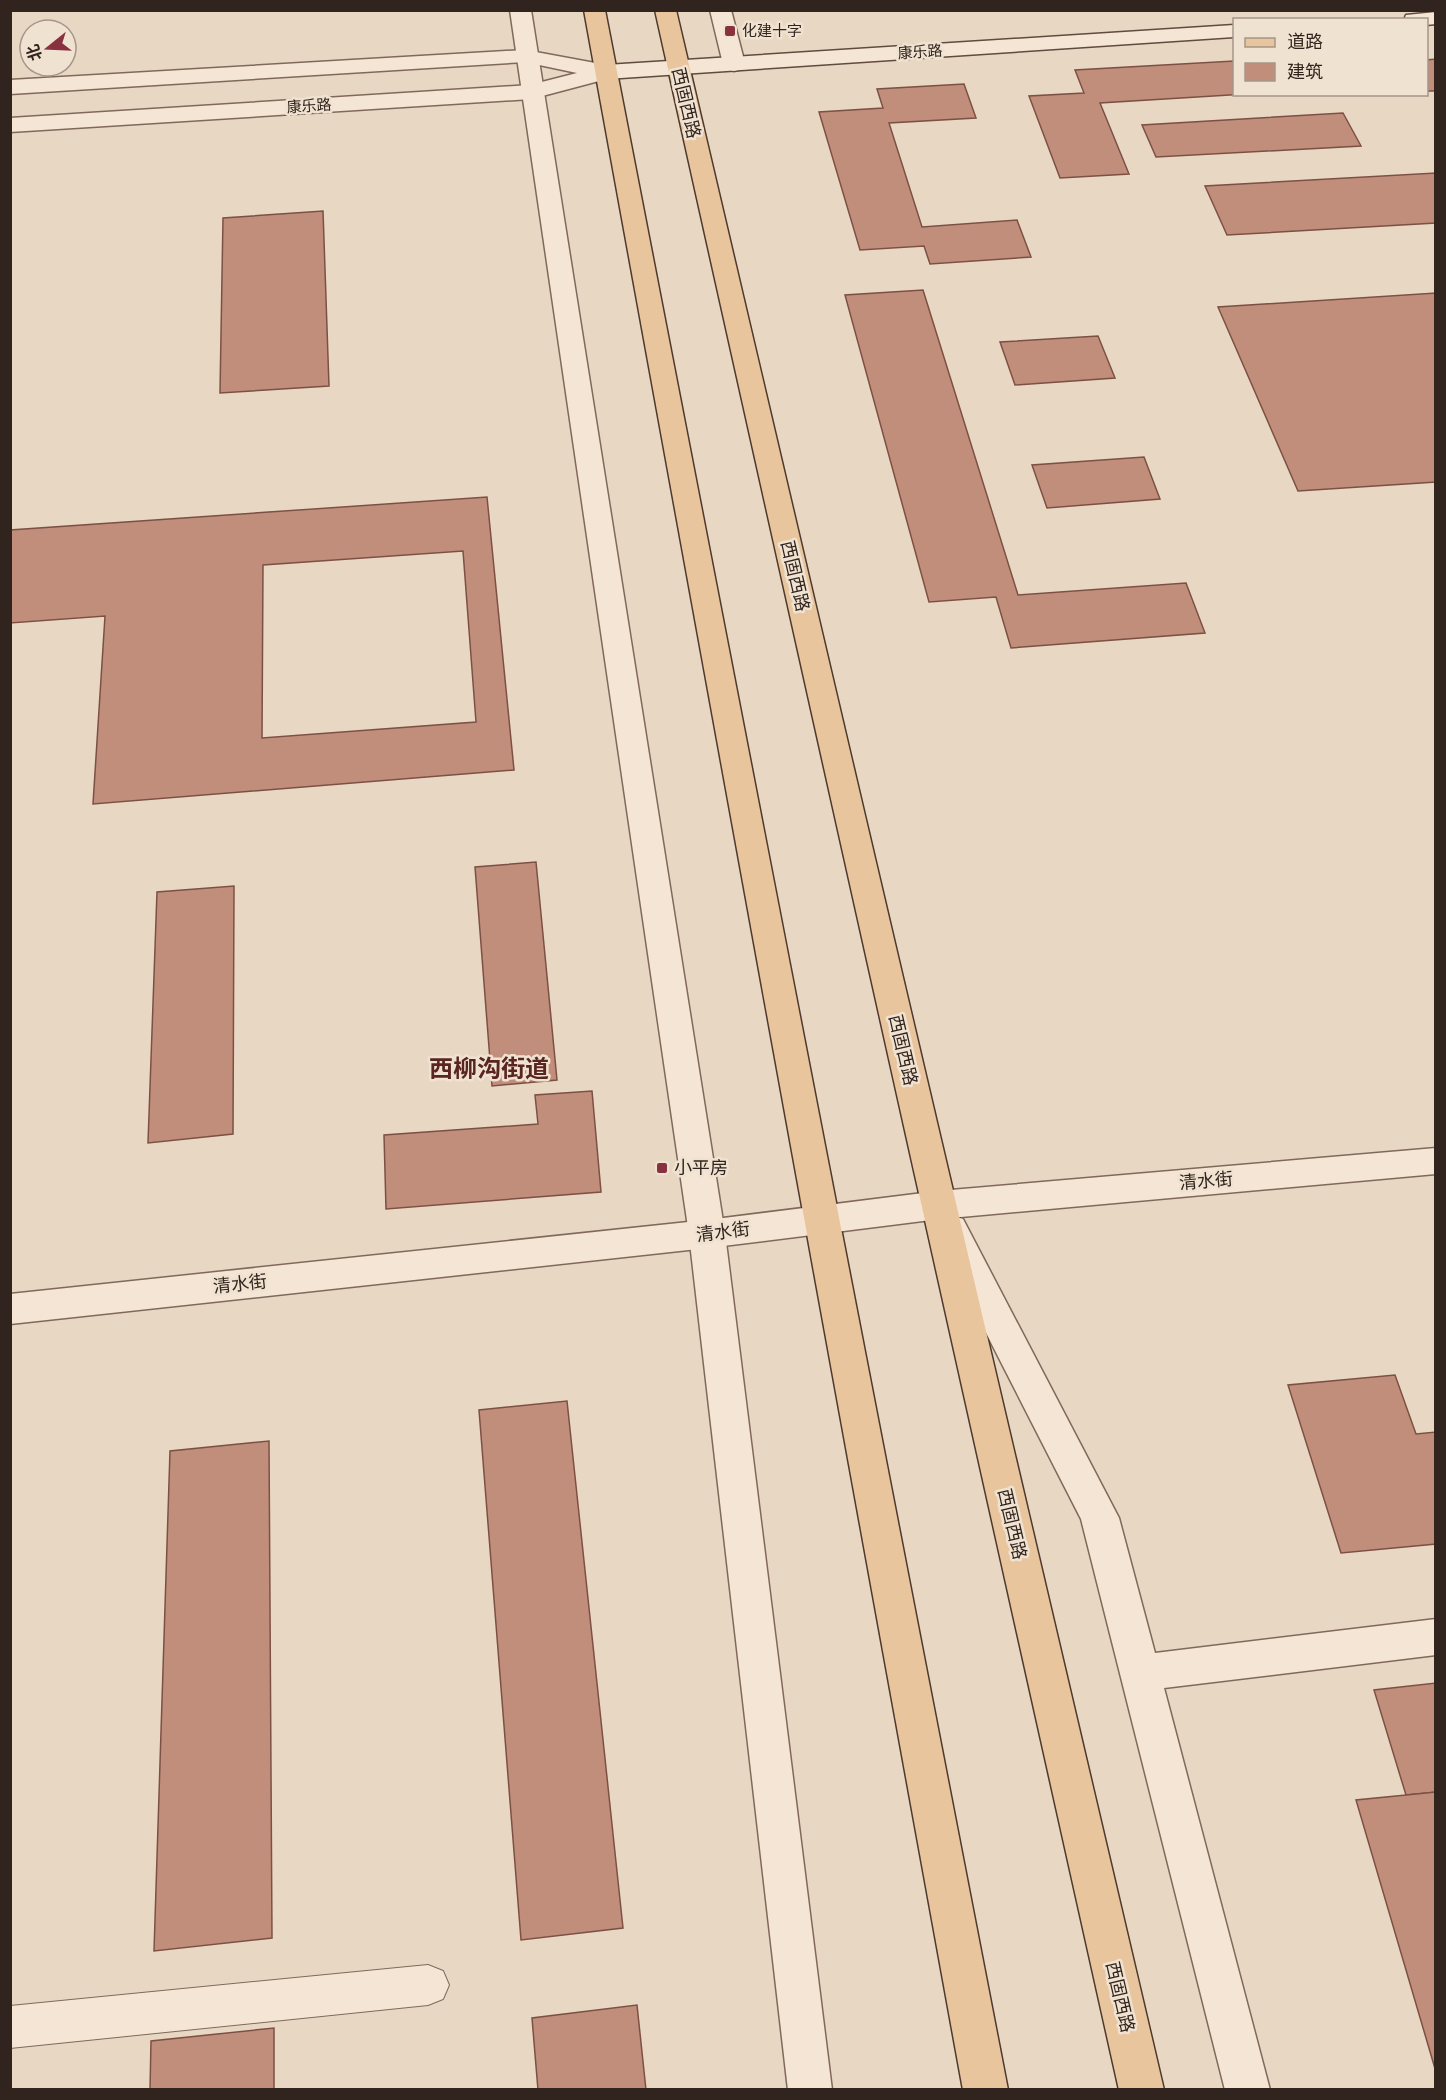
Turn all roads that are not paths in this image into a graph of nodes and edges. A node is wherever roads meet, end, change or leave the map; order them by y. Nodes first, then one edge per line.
1 (520, 10) edge
2 (594, 10) edge
3 (665, 10) edge
4 (720, 10) edge
5 (1233, 31) edge
6 (525, 56) junction
7 (734, 64) junction
8 (678, 67) junction
9 (606, 72) junction
10 (10, 87) edge
11 (531, 92) junction
12 (10, 125) edge
13 (1436, 1161) edge
14 (939, 1205) junction
15 (823, 1220) junction
16 (707, 1234) junction
17 (10, 1308) edge
18 (1436, 1637) edge
19 (1140, 1673) junction
20 (428, 1985) dead end
21 (10, 2027) edge
22 (810, 2090) edge
23 (986, 2090) edge
24 (1142, 2090) edge
25 (1248, 2090) edge

1 - 6 street
2 - 9 main road
3 - 8 main road, 西固西路
4 - 7 street
5 - 7 street, 康乐路
6 - 9 street, 康乐路
6 - 10 street, 康乐路
6 - 11 street
7 - 8 street, 康乐路
8 - 9 street, 康乐路
8 - 14 main road, 西固西路
9 - 11 street, 康乐路
9 - 15 main road
11 - 12 street, 康乐路
11 - 16 street
13 - 14 street, 清水街
14 - 15 street, 清水街
14 - 19 street
14 - 24 main road, 西固西路
15 - 16 street, 清水街
15 - 23 main road
16 - 17 street, 清水街
16 - 22 street
18 - 19 street
19 - 25 street
20 - 21 lane

